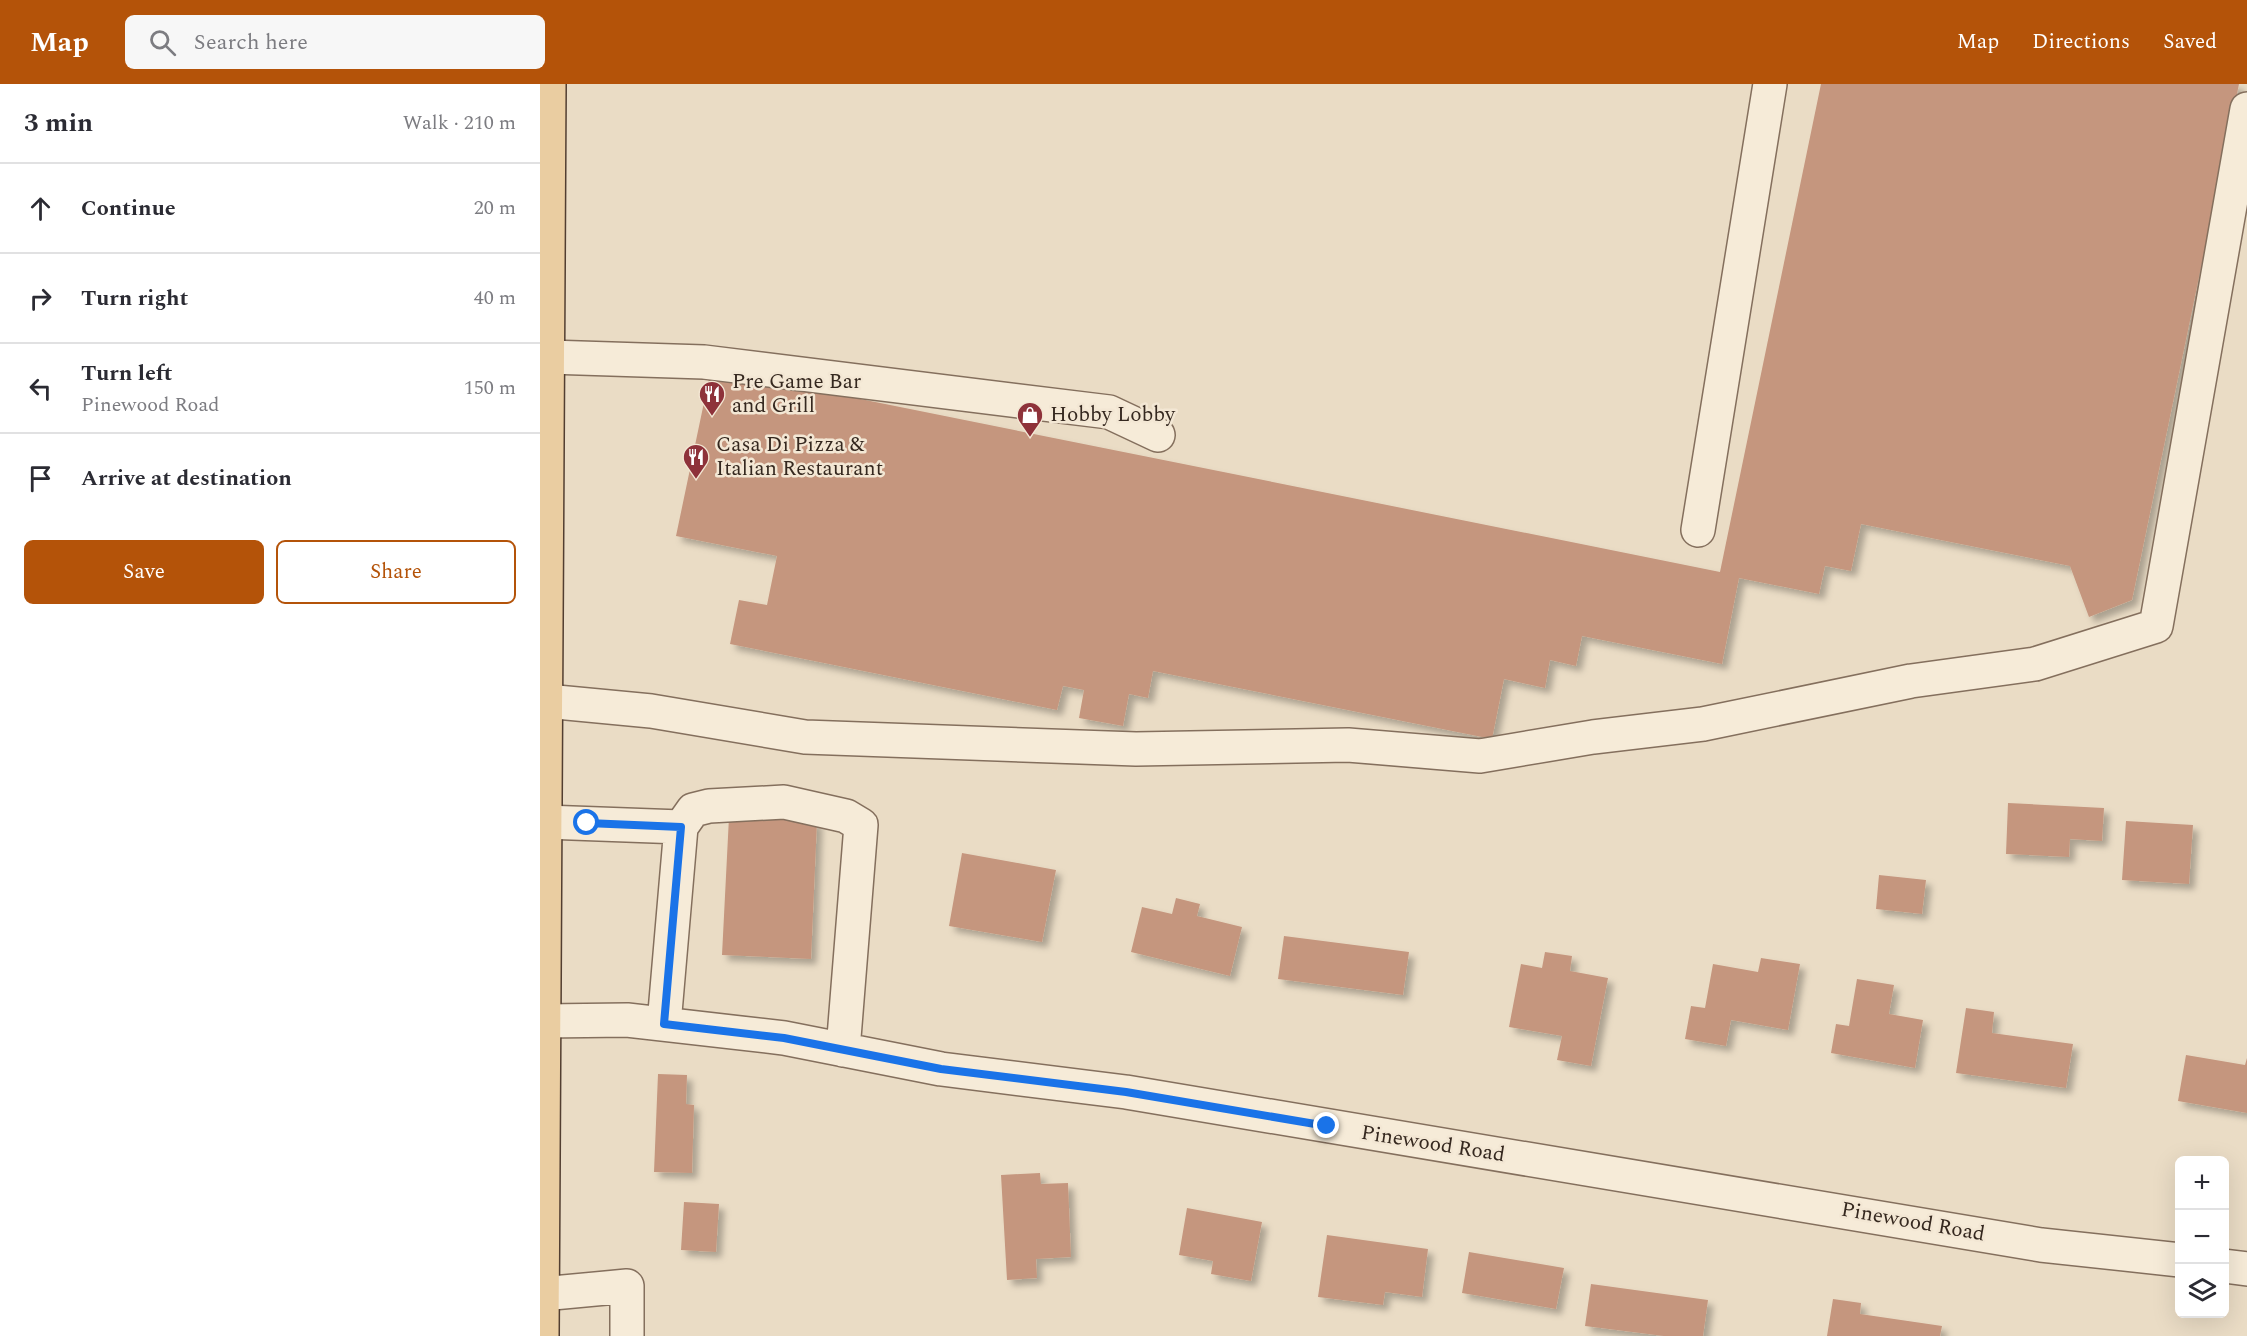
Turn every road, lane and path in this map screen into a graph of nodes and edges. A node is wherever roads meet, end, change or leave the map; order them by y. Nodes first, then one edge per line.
1 (549, 84) edge
2 (1770, 84) edge
3 (2247, 109) edge
4 (549, 357) junction
5 (1158, 435) dead end
6 (1698, 530) dead end
7 (546, 701) junction
8 (545, 822) junction
9 (681, 827) junction
10 (544, 1021) junction
11 (664, 1024) junction
12 (843, 1050) junction
13 (2175, 1259) edge
14 (2229, 1267) edge
15 (2247, 1269) edge
16 (542, 1294) junction
17 (542, 1336) edge
18 (627, 1336) edge

1 - 4 main road
2 - 6 street
3 - 7 street
4 - 5 street
4 - 7 main road
7 - 8 main road
8 - 9 street
8 - 10 main road
9 - 11 street
9 - 12 street
10 - 11 street, Pinewood Road
10 - 16 main road
11 - 12 street, Pinewood Road
12 - 13 street, Pinewood Road
14 - 15 street
16 - 17 main road
16 - 18 street

